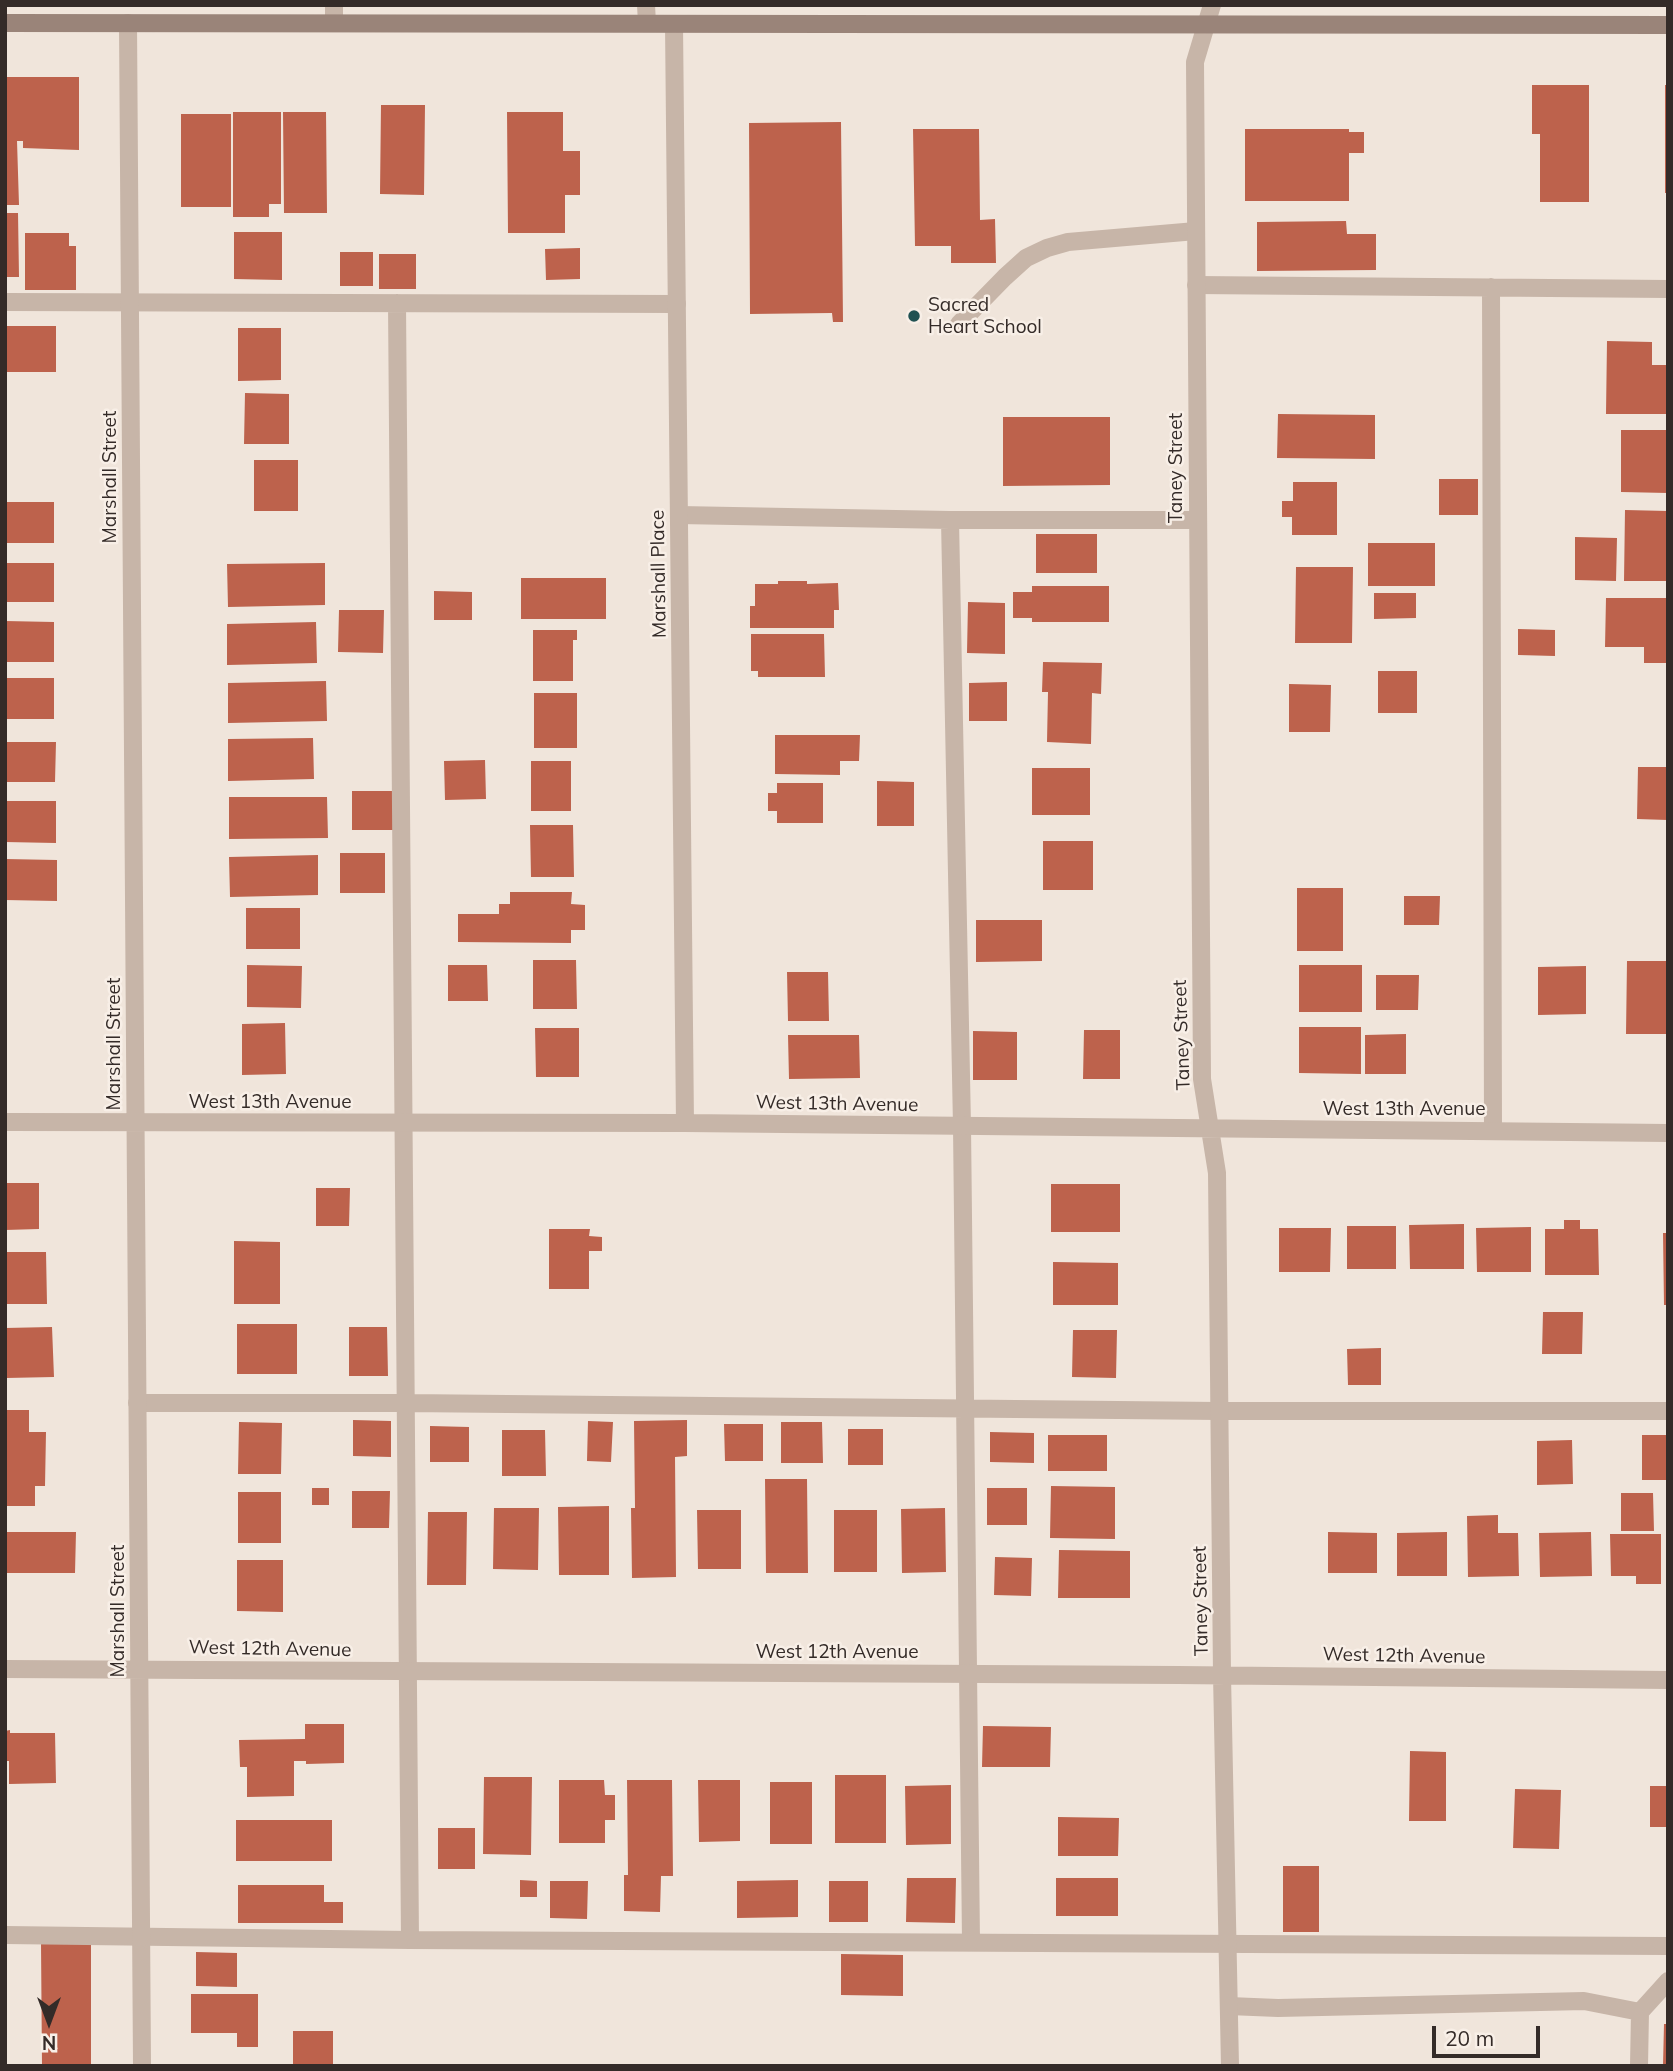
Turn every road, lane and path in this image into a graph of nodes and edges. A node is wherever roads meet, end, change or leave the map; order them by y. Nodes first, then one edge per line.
1 (1212, 5) edge
2 (334, 14) edge
3 (647, 14) edge
4 (5, 23) edge
5 (128, 23) junction
6 (674, 24) junction
7 (1205, 24) junction
8 (1668, 25) edge
9 (1196, 231) junction
10 (1196, 285) junction
11 (1491, 288) junction
12 (1668, 289) edge
13 (5, 302) edge
14 (130, 302) junction
15 (397, 303) junction
16 (677, 304) junction
17 (959, 324) dead end
18 (679, 515) junction
19 (950, 520) junction
20 (1198, 520) junction
21 (5, 1122) edge
22 (136, 1123) junction
23 (404, 1123) junction
24 (685, 1123) junction
25 (962, 1126) junction
26 (1210, 1129) junction
27 (1493, 1131) junction
28 (1668, 1133) edge
29 (137, 1403) junction
30 (406, 1403) junction
31 (965, 1409) junction
32 (1219, 1411) junction
33 (1668, 1411) edge
34 (5, 1669) edge
35 (139, 1669) junction
36 (408, 1671) junction
37 (968, 1674) junction
38 (1222, 1675) junction
39 (1668, 1680) edge
40 (5, 1935) edge
41 (141, 1936) junction
42 (410, 1940) junction
43 (971, 1942) junction
44 (1227, 1943) junction
45 (1668, 1946) edge
46 (1668, 1981) edge
47 (1229, 2006) junction
48 (1640, 2012) junction
49 (142, 2066) edge
50 (1230, 2066) edge
51 (1639, 2066) edge

1 - 7 street, Taney Street
2 - 3 main road
2 - 5 main road
3 - 6 main road
4 - 5 main road
5 - 14 street, Marshall Street
6 - 7 main road
6 - 16 street, Marshall Place
7 - 8 main road
7 - 9 street, Taney Street
9 - 10 street, Taney Street
9 - 17 street
10 - 11 street
10 - 20 street, Taney Street
11 - 12 street
11 - 27 street
13 - 14 street
14 - 15 street
14 - 22 street, Marshall Street
15 - 16 street
15 - 23 street
16 - 18 street, Marshall Place
18 - 19 street
18 - 24 street, Marshall Place
19 - 20 street
19 - 25 street
20 - 26 street, Taney Street
21 - 22 street, West 13th Avenue
22 - 23 street, West 13th Avenue
22 - 29 street, Marshall Street
23 - 24 street, West 13th Avenue
23 - 30 street
24 - 25 street, West 13th Avenue
25 - 26 street, West 13th Avenue
25 - 31 street
26 - 27 street, West 13th Avenue
26 - 32 street, Taney Street
27 - 28 street, West 13th Avenue
29 - 30 street
29 - 35 street, Marshall Street
30 - 31 street
30 - 36 street
31 - 32 street
31 - 37 street
32 - 33 street
32 - 38 street, Taney Street
34 - 35 street, West 12th Avenue
35 - 36 street, West 12th Avenue
35 - 41 street, Marshall Street
36 - 37 street, West 12th Avenue
36 - 42 street
37 - 38 street, West 12th Avenue
37 - 43 street
38 - 39 street, West 12th Avenue
38 - 44 street, Taney Street
40 - 41 street
41 - 42 street
41 - 49 street, Marshall Street
42 - 43 street
43 - 44 street
44 - 45 street
44 - 47 street, Taney Street
46 - 48 street
47 - 48 street
47 - 50 street, Taney Street
48 - 51 street

